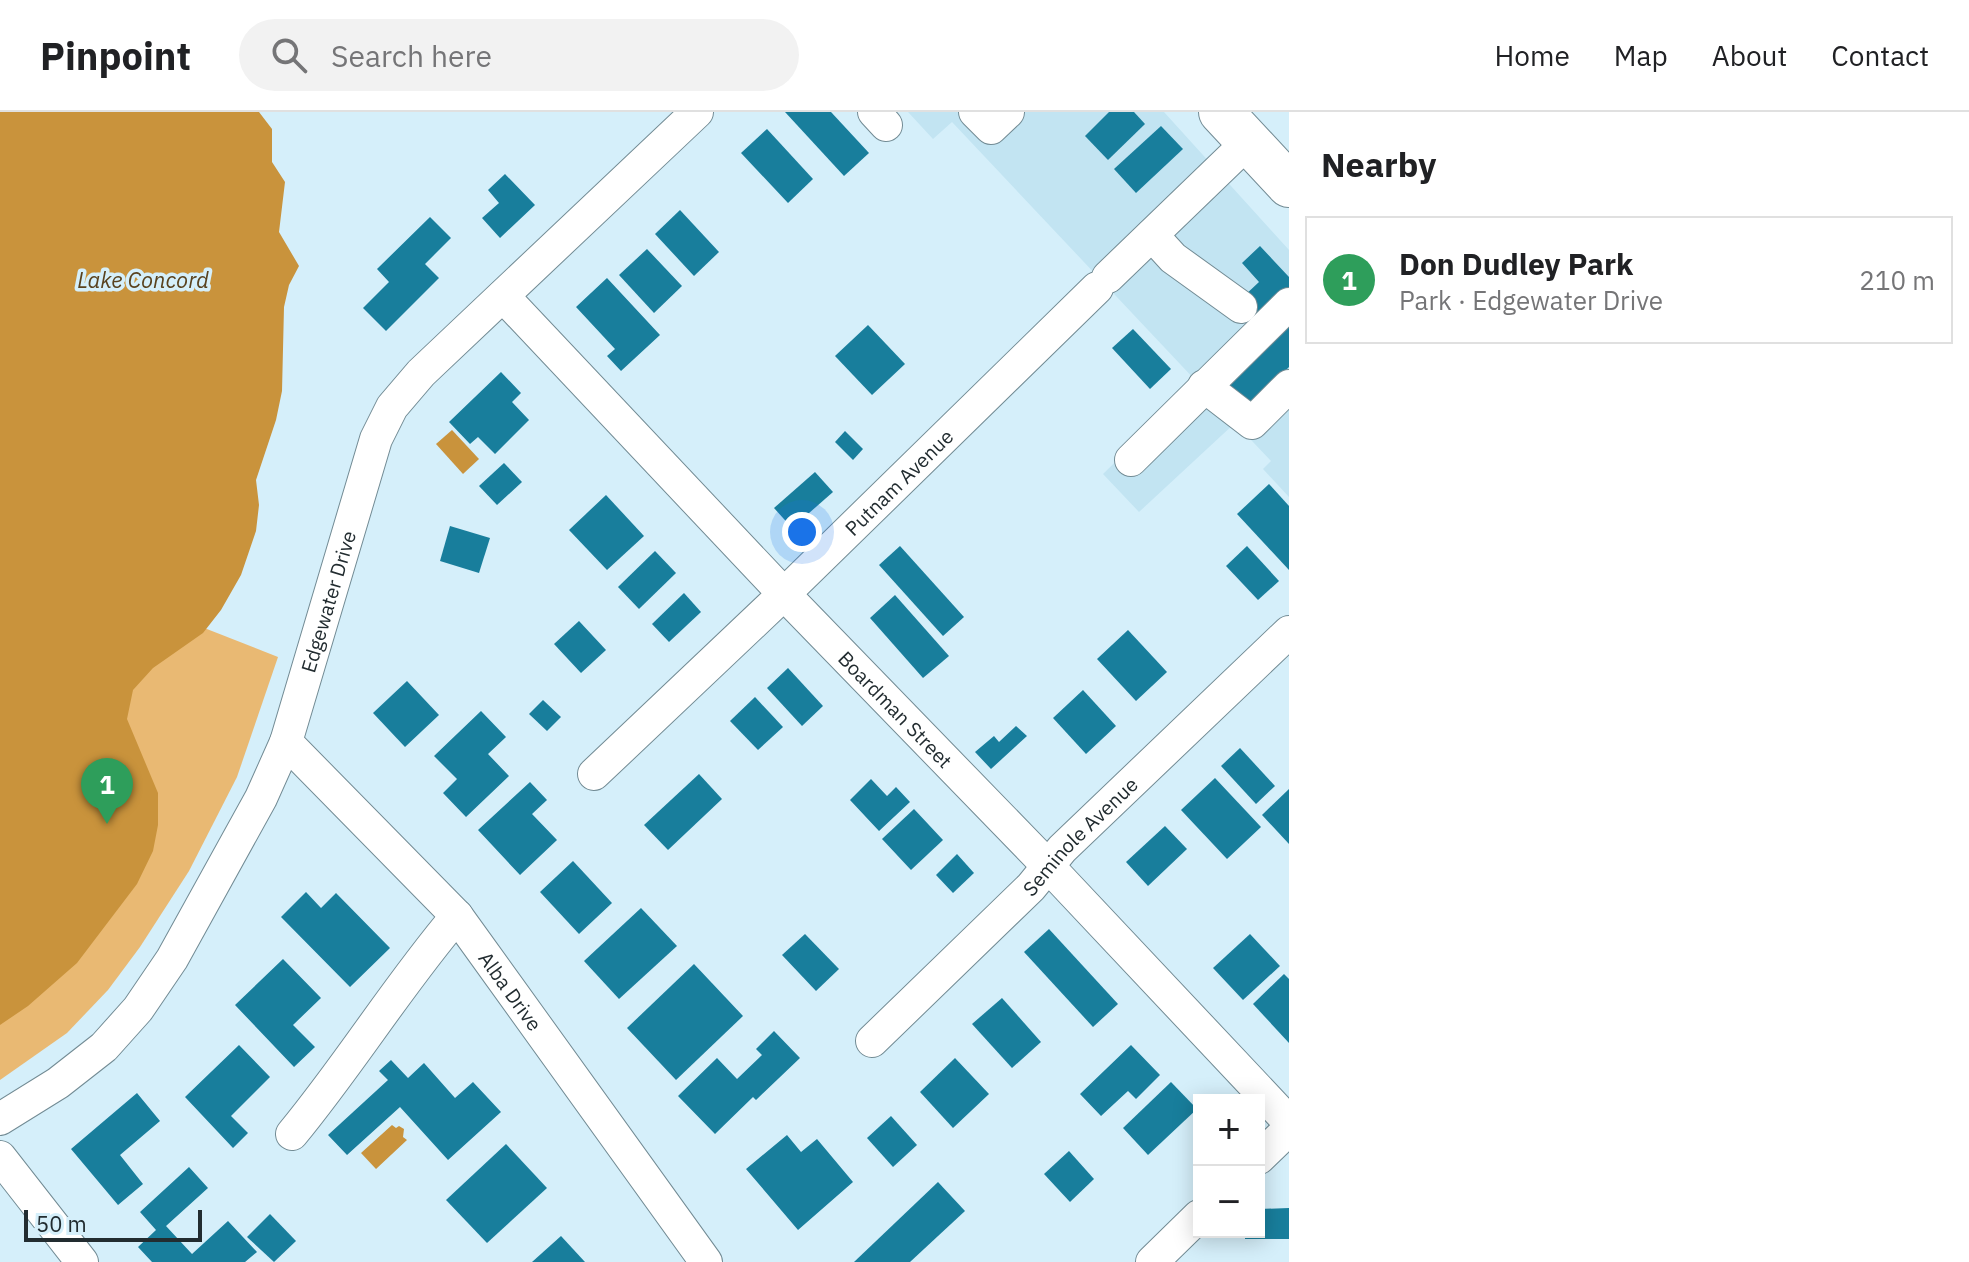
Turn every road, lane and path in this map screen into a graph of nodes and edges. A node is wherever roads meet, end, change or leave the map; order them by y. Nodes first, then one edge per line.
1 (697, 112) edge
2 (975, 112) edge
3 (1008, 112) edge
4 (1235, 127) edge
5 (1289, 185) edge
6 (1152, 235) junction
7 (503, 296) junction
8 (1289, 304) edge
9 (1241, 307) dead end
10 (1204, 386) junction
11 (1289, 386) edge
12 (1131, 460) dead end
13 (784, 594) junction
14 (1289, 632) edge
15 (286, 742) junction
16 (594, 774) dead end
17 (1048, 866) junction
18 (457, 916) junction
19 (872, 1041) dead end
20 (0, 1119) edge
21 (1289, 1122) edge
22 (1289, 1129) edge
23 (292, 1134) dead end
24 (1265, 1152) edge
25 (0, 1157) edge
26 (1193, 1222) edge
27 (82, 1262) edge
28 (706, 1262) edge
29 (1152, 1262) edge

1 - 7 street, Edgewater Drive
2 - 3 street
4 - 5 highway
4 - 6 street, Putnam Avenue
6 - 9 street
6 - 13 street, Putnam Avenue
7 - 13 street, Boardman Street
7 - 15 street, Edgewater Drive
8 - 10 street
10 - 11 street
10 - 12 street
13 - 16 street, Putnam Avenue
13 - 17 street, Boardman Street
14 - 17 street, Seminole Avenue
15 - 18 street, Alba Drive
15 - 20 street, Edgewater Drive
17 - 19 street, Seminole Avenue
17 - 21 street, Boardman Street
18 - 23 street
18 - 28 street, Alba Drive
22 - 24 street
25 - 27 street
26 - 29 street

